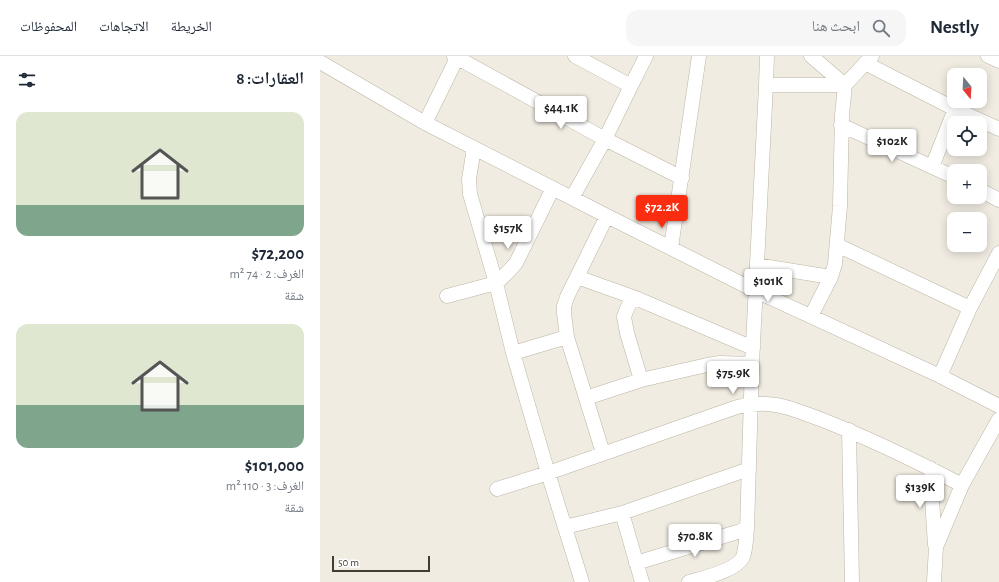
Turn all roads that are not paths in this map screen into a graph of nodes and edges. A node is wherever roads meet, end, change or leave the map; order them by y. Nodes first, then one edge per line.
1 (575, 56) edge
2 (646, 56) edge
3 (699, 56) edge
4 (767, 56) edge
5 (811, 56) edge
6 (988, 56) edge
7 (457, 57) edge
8 (868, 60) edge
9 (999, 61) edge
10 (320, 62) edge
11 (766, 85) junction
12 (845, 85) junction
13 (631, 86) junction
14 (955, 109) junction
15 (425, 123) junction
16 (842, 125) junction
17 (999, 129) edge
18 (605, 139) junction
19 (474, 148) junction
20 (932, 167) junction
21 (947, 174) edge
22 (682, 178) junction
23 (553, 188) junction
24 (987, 194) edge
25 (572, 198) junction
26 (999, 200) edge
27 (607, 216) junction
28 (837, 245) junction
29 (671, 248) junction
30 (999, 253) edge
31 (757, 265) junction
32 (576, 277) junction
33 (831, 277) junction
34 (496, 283) junction
35 (756, 291) junction
36 (447, 296) dead end
37 (633, 297) junction
38 (970, 308) junction
39 (811, 316) junction
40 (568, 337) junction
41 (753, 348) junction
42 (513, 353) junction
43 (752, 364) junction
44 (940, 376) junction
45 (641, 380) junction
46 (586, 398) junction
47 (752, 404) junction
48 (999, 406) edge
49 (999, 419) edge
50 (849, 430) junction
51 (603, 453) junction
52 (930, 468) junction
53 (749, 469) junction
54 (548, 473) junction
55 (962, 485) junction
56 (497, 489) dead end
57 (622, 513) junction
58 (565, 527) junction
59 (747, 529) junction
60 (936, 547) junction
61 (636, 563) junction
62 (582, 582) edge
63 (642, 582) edge
64 (689, 582) edge
65 (852, 582) edge
66 (934, 582) edge

1 - 13 street
2 - 13 street
3 - 22 street
4 - 11 street
5 - 12 street
6 - 9 street
7 - 15 street
7 - 18 street
8 - 12 street
8 - 14 street
10 - 15 street
11 - 12 street
11 - 31 street
12 - 16 street
13 - 18 street
14 - 17 street
14 - 20 street
15 - 19 street
16 - 20 street
16 - 28 street
18 - 22 street
18 - 25 street
19 - 23 street
19 - 34 street
20 - 21 street
22 - 29 street
23 - 25 street
23 - 34 street
24 - 26 street
25 - 27 street
27 - 29 street
27 - 32 street
28 - 33 street
28 - 38 street
29 - 35 street
30 - 38 street
31 - 33 street
31 - 35 street
32 - 37 street
32 - 40 street
33 - 39 street
34 - 36 street
34 - 42 street
35 - 39 street
35 - 41 street
37 - 41 street
37 - 45 street
38 - 44 street
39 - 44 street
40 - 42 street
40 - 46 street
41 - 43 street
42 - 54 street
43 - 45 street
43 - 47 street
44 - 48 street
45 - 46 street
46 - 51 street
47 - 50 street
47 - 51 street
47 - 53 street
49 - 55 street
50 - 52 street
50 - 65 street
51 - 54 street
52 - 55 street
52 - 60 street
53 - 57 street
53 - 59 street
54 - 56 street
54 - 58 street
55 - 60 street
57 - 58 street
57 - 61 street
58 - 62 street
59 - 61 street
59 - 64 street
60 - 66 street
61 - 63 street

